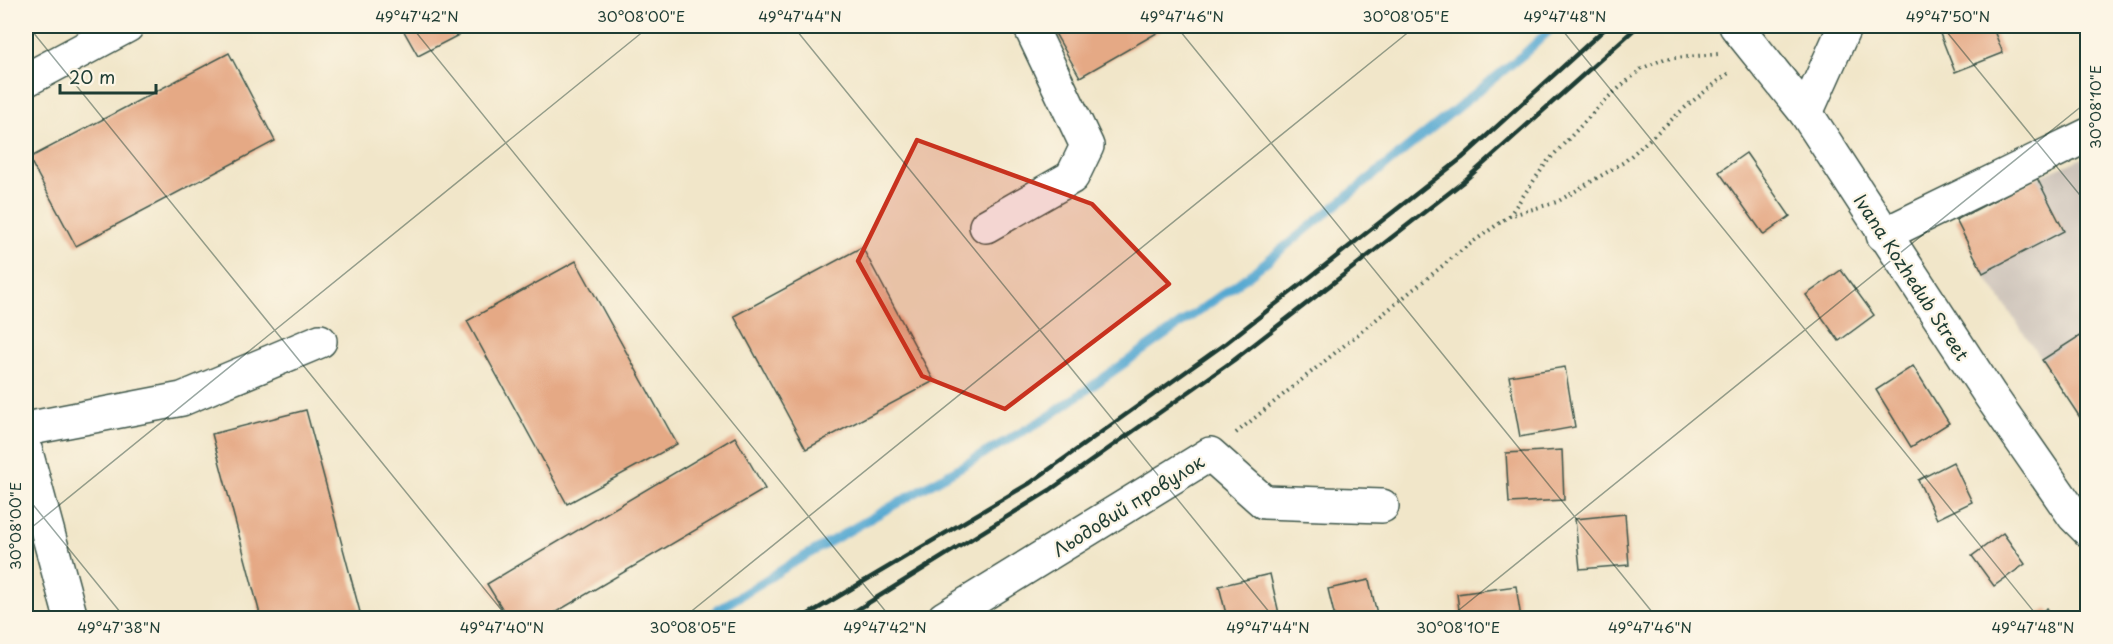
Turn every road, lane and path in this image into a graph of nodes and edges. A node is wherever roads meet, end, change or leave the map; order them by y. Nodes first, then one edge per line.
1 (127, 26) edge
2 (1030, 26) edge
3 (1736, 26) edge
4 (1845, 26) edge
5 (1757, 52) junction
6 (26, 80) edge
7 (1806, 113) junction
8 (2088, 135) edge
9 (1509, 216) junction
10 (986, 226) dead end
11 (1883, 234) junction
12 (320, 340) dead end
13 (26, 429) edge
14 (26, 452) edge
15 (1210, 454) junction
16 (1382, 506) dead end
17 (2088, 530) edge
18 (71, 618) edge
19 (945, 618) edge

1 - 6 street
2 - 10 street
3 - 5 street, Ivana Kozhedub Street
4 - 7 street
5 - 7 street, Ivana Kozhedub Street
5 - 9 path
5 - 9 path
7 - 11 street, Ivana Kozhedub Street
8 - 11 street
9 - 15 path
11 - 17 street, Ivana Kozhedub Street
12 - 13 street
14 - 18 street
15 - 16 street, Льодовий провулок
15 - 19 street, Льодовий провулок

